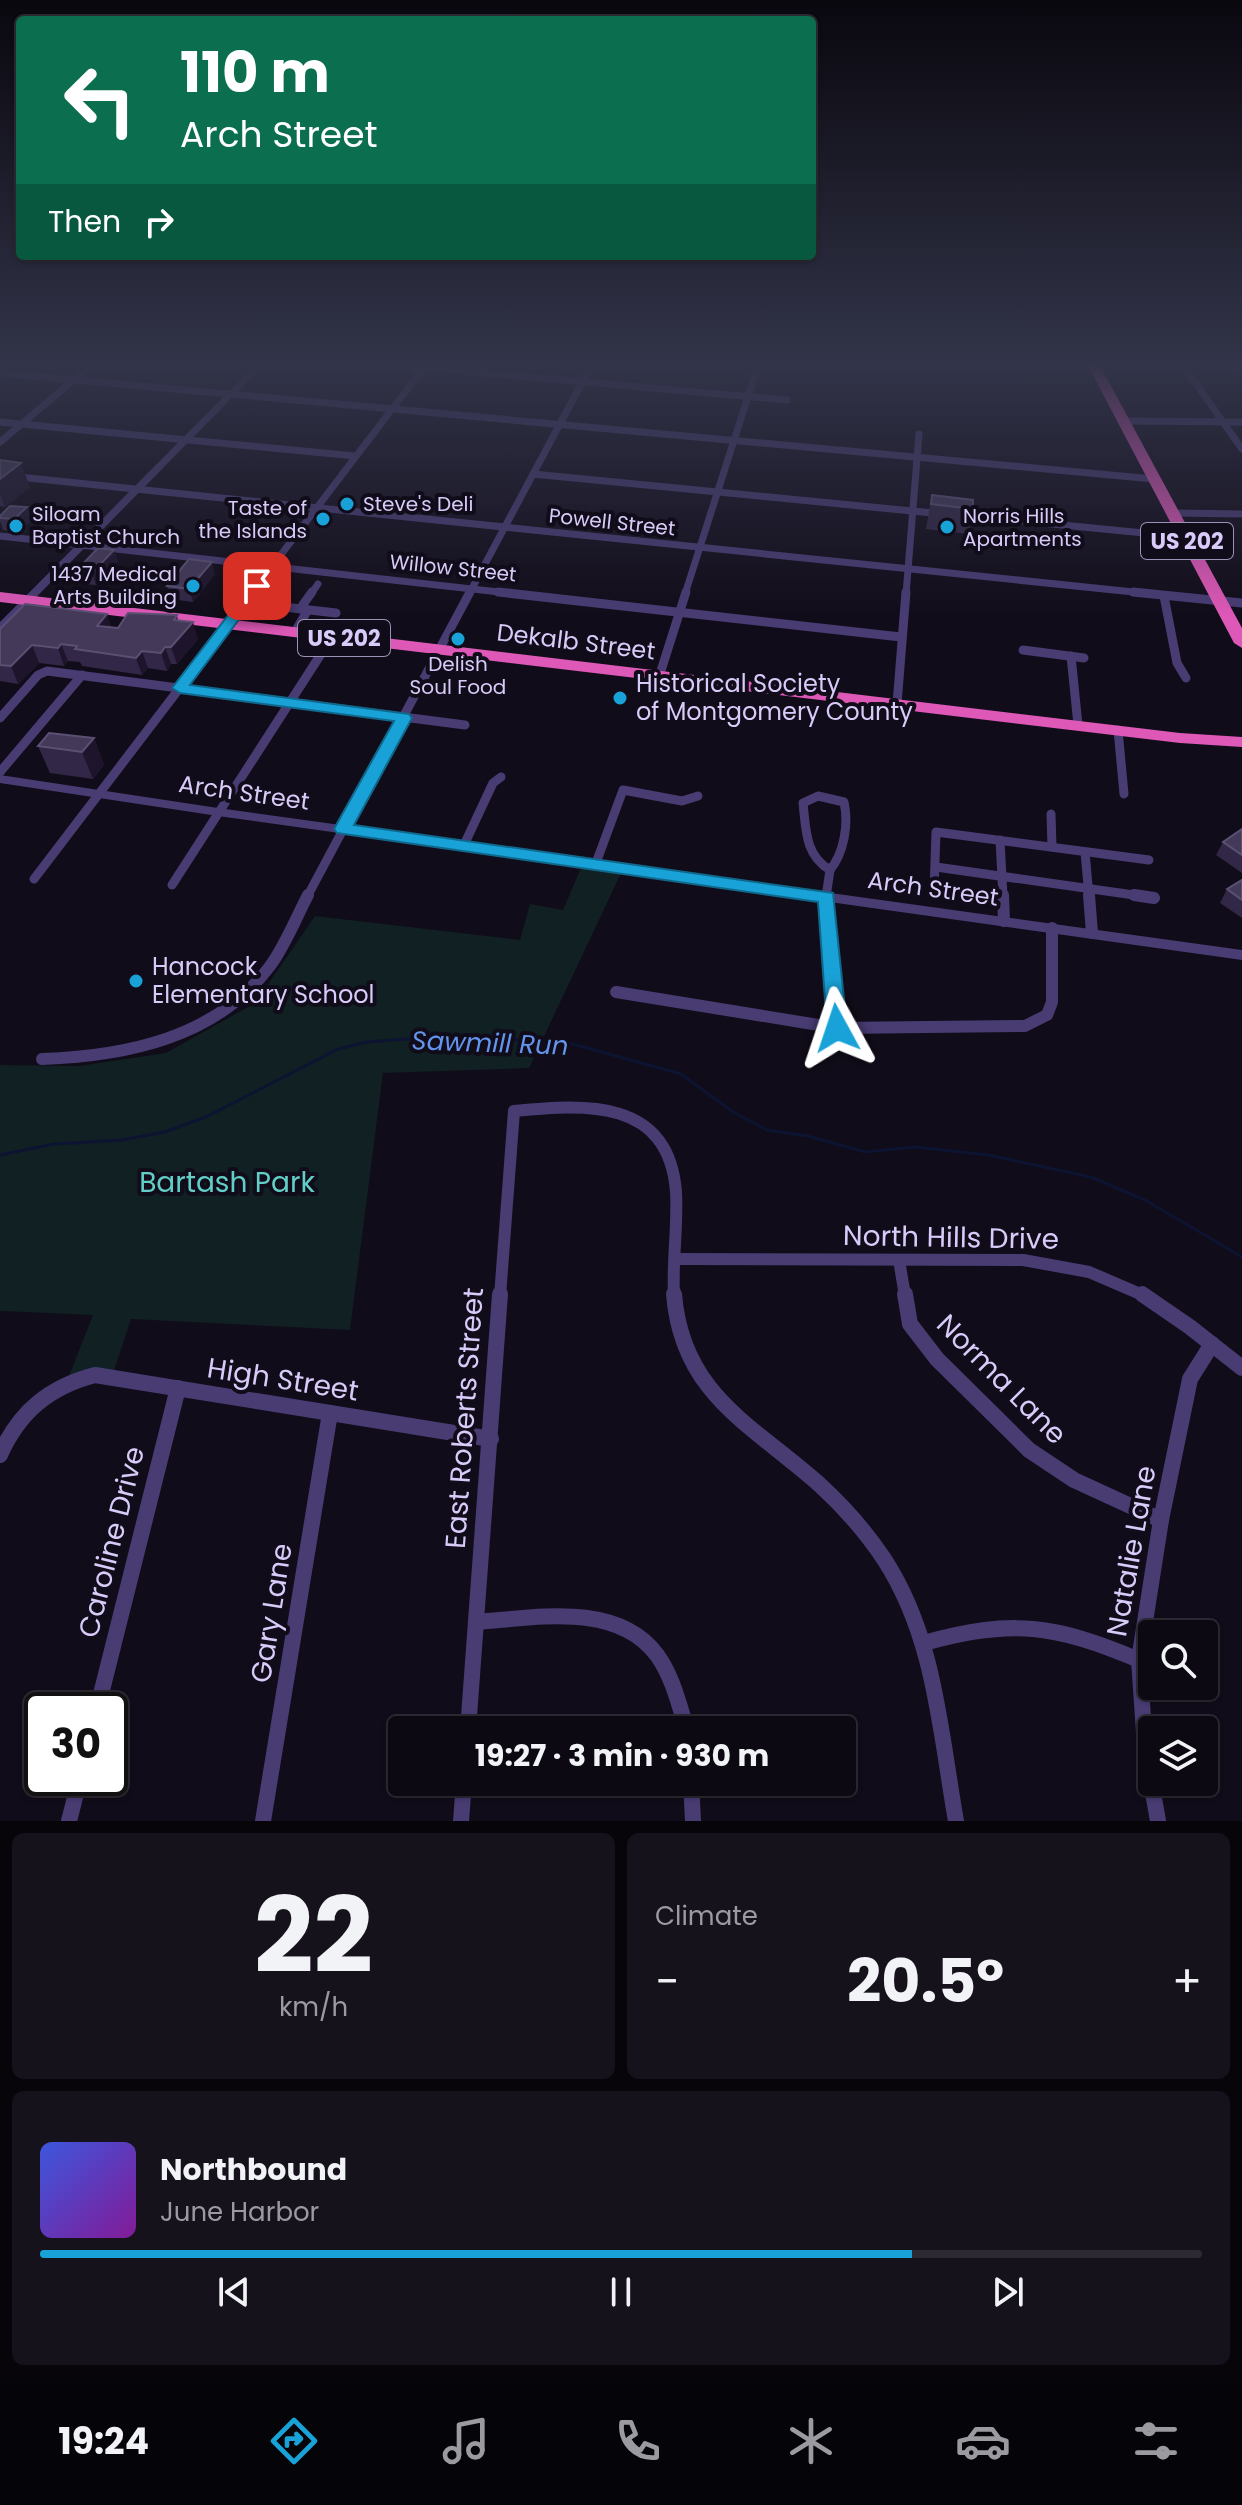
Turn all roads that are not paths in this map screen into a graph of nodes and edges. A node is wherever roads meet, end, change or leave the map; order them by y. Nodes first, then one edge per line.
1 (180, 447) edge
2 (253, 447) edge
3 (362, 447) edge
4 (548, 447) edge
5 (733, 447) edge
6 (803, 447) edge
7 (918, 447) edge
8 (1137, 447) edge
9 (355, 456) junction
10 (917, 457) junction
11 (533, 474) junction
12 (0, 475) edge
13 (1154, 479) junction
14 (137, 490) junction
15 (718, 492) junction
16 (317, 508) junction
17 (912, 511) junction
18 (1174, 513) junction
19 (1242, 514) edge
20 (505, 527) junction
21 (0, 536) edge
22 (1185, 537) junction
23 (83, 545) junction
24 (702, 548) junction
25 (272, 567) junction
26 (906, 570) junction
27 (318, 584) dead end
28 (473, 588) junction
29 (1164, 596) junction
30 (0, 597) edge
31 (28, 601) junction
32 (1220, 602) junction
33 (1242, 603) edge
34 (275, 606) dead end
35 (303, 609) junction
36 (681, 612) junction
37 (336, 613) dead end
38 (228, 624) junction
39 (0, 628) edge
40 (295, 632) junction
41 (332, 637) junction
42 (901, 637) junction
43 (1242, 643) edge
44 (438, 650) junction
45 (1023, 650) dead end
46 (1071, 656) junction
47 (1084, 658) dead end
48 (82, 675) junction
49 (659, 677) junction
50 (1186, 678) dead end
51 (180, 688) junction
52 (290, 703) junction
53 (897, 704) junction
54 (0, 718) edge
55 (404, 718) junction
56 (465, 725) dead end
57 (1078, 725) junction
58 (1118, 730) junction
59 (1242, 742) edge
60 (0, 772) edge
61 (501, 777) dead end
62 (0, 779) edge
63 (99, 793) junction
64 (1124, 794) dead end
65 (698, 796) dead end
66 (218, 812) junction
67 (1051, 814) dead end
68 (343, 829) junction
69 (1000, 840) junction
70 (464, 845) junction
71 (1052, 847) junction
72 (1085, 852) junction
73 (1149, 860) dead end
74 (596, 863) junction
75 (936, 867) junction
76 (830, 870) junction
77 (1001, 876) junction
78 (34, 879) dead end
79 (172, 885) dead end
80 (1087, 889) junction
81 (934, 892) dead end
82 (826, 897) junction
83 (1154, 898) dead end
84 (1004, 921) junction
85 (1052, 928) junction
86 (1092, 933) junction
87 (1242, 955) edge
88 (616, 992) dead end
89 (837, 1028) junction
90 (42, 1059) dead end
91 (675, 1259) junction
92 (899, 1260) junction
93 (1212, 1344) junction
94 (1242, 1368) edge
95 (178, 1388) junction
96 (330, 1413) junction
97 (491, 1439) junction
98 (0, 1455) edge
99 (1161, 1520) junction
100 (1145, 1620) edge
101 (477, 1622) junction
102 (924, 1643) junction
103 (1138, 1660) edge
104 (102, 1692) edge
105 (1142, 1700) edge
106 (469, 1716) edge
107 (684, 1716) edge
108 (75, 1796) edge
109 (463, 1796) edge
110 (692, 1796) edge
111 (69, 1821) edge
112 (263, 1821) edge
113 (461, 1821) edge
114 (693, 1821) edge
115 (956, 1821) edge
116 (1158, 1821) edge

1 - 14 street
2 - 9 street
3 - 9 street
4 - 11 street
5 - 15 street
6 - 10 street
7 - 10 street
8 - 13 highway, US 202
9 - 16 street
10 - 13 street
10 - 17 street
11 - 15 street
11 - 20 street
12 - 14 street, Powell Street
13 - 18 highway, US 202
14 - 16 street, Powell Street
14 - 23 street
15 - 17 street
15 - 24 street
16 - 20 street, Powell Street
16 - 25 street
17 - 22 street
17 - 26 street
18 - 19 street
18 - 22 highway, US 202
20 - 24 street, Powell Street
20 - 28 street
21 - 23 street, Willow Street
22 - 32 highway, US 202
23 - 25 street, Willow Street
23 - 31 street
24 - 26 street, Powell Street
24 - 36 street
25 - 28 street, Willow Street
25 - 38 street
26 - 29 street, Powell Street
26 - 42 street
27 - 35 street
28 - 36 street, Willow Street
28 - 44 street
29 - 32 street, Powell Street
29 - 50 street
30 - 31 highway, Dekalb Street / US 202
31 - 38 highway, Dekalb Street / US 202
31 - 39 street
32 - 33 street, Powell Street
32 - 43 highway, US 202
34 - 35 street
35 - 37 street
35 - 40 street
36 - 42 street, Willow Street
36 - 49 street
38 - 40 highway, Dekalb Street / US 202
38 - 51 street
40 - 41 highway, Dekalb Street / US 202
41 - 44 highway, Dekalb Street / US 202
41 - 52 street
42 - 53 street
44 - 49 highway, Dekalb Street / US 202
44 - 55 street
45 - 46 street
46 - 47 street
46 - 57 street
48 - 51 street
48 - 54 street
48 - 60 street
49 - 53 highway, Dekalb Street / US 202
51 - 52 street
51 - 63 street
52 - 55 street
52 - 66 street
53 - 57 highway, Dekalb Street / US 202
55 - 56 street
55 - 68 street
57 - 58 highway, Dekalb Street / US 202
58 - 59 highway, Dekalb Street / US 202
58 - 64 street
61 - 70 street
62 - 63 street, Arch Street
63 - 66 street, Arch Street
63 - 78 street
65 - 74 street
66 - 68 street, Arch Street
66 - 79 street
67 - 71 street
68 - 70 street, Arch Street
68 - 90 street
69 - 71 street
69 - 75 street
69 - 77 street
70 - 74 street, Arch Street
71 - 72 street
72 - 73 street
72 - 80 street
74 - 82 street, Arch Street
75 - 77 street
75 - 81 street
76 - 76 street
76 - 82 street
77 - 80 street
77 - 84 street
80 - 83 street
80 - 86 street
82 - 84 street, Arch Street
82 - 89 street
84 - 85 street, Arch Street
85 - 86 street, Arch Street
85 - 89 street
86 - 87 street, Arch Street
88 - 89 street
91 - 92 street, North Hills Drive
91 - 97 street, East Roberts Street
91 - 102 street
92 - 93 street, North Hills Drive
92 - 99 street, Norma Lane
93 - 94 street, North Hills Drive
93 - 99 street, Natalie Lane
95 - 96 street, High Street
95 - 98 street, High Street
95 - 104 street, Caroline Drive
96 - 97 street, High Street
96 - 112 street, Gary Lane
97 - 101 street, East Roberts Street
99 - 100 street, Natalie Lane
101 - 106 street, East Roberts Street
101 - 107 street
102 - 103 street
102 - 115 street
105 - 116 street, Natalie Lane
108 - 111 street
109 - 113 street
110 - 114 street

